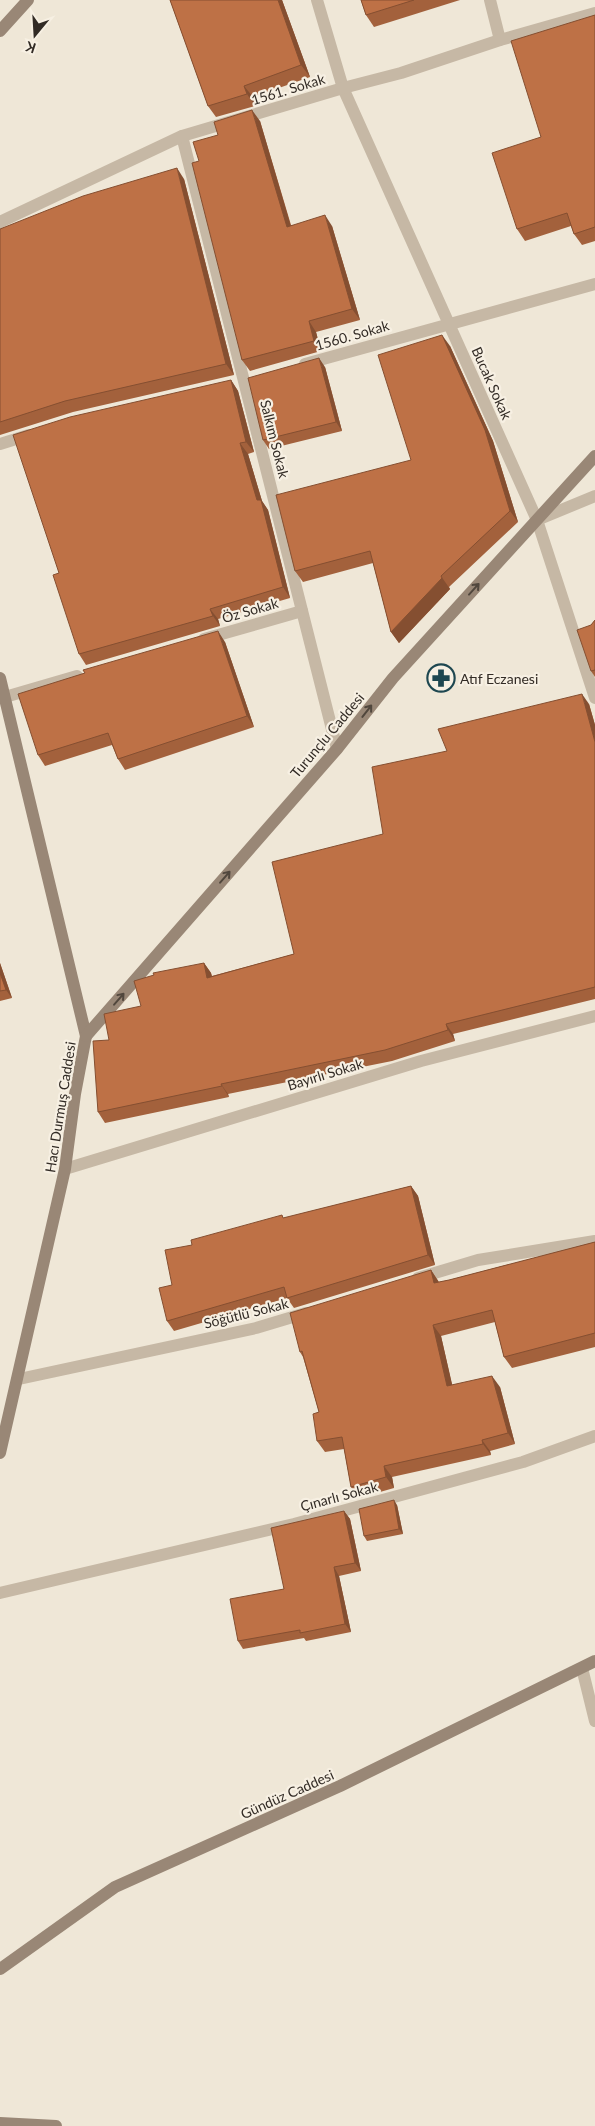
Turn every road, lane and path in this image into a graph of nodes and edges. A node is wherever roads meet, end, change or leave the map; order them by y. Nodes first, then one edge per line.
1 (28, 0) edge
2 (317, 0) edge
3 (490, 0) edge
4 (595, 13) edge
5 (0, 30) edge
6 (500, 40) junction
7 (343, 88) junction
8 (182, 136) junction
9 (0, 222) edge
10 (595, 284) edge
11 (449, 323) junction
12 (291, 368) edge
13 (38, 432) edge
14 (0, 444) edge
15 (595, 456) edge
16 (595, 496) edge
17 (537, 520) junction
18 (302, 611) junction
19 (588, 630) edge
20 (575, 635) junction
21 (196, 641) edge
22 (91, 672) edge
23 (0, 678) edge
24 (5, 697) junction
25 (595, 698) edge
26 (337, 749) junction
27 (595, 1016) edge
28 (86, 1036) junction
29 (65, 1169) junction
30 (595, 1241) edge
31 (404, 1282) edge
32 (321, 1308) edge
33 (18, 1379) junction
34 (595, 1436) edge
35 (0, 1453) edge
36 (0, 1593) edge
37 (595, 1661) edge
38 (582, 1668) junction
39 (595, 1721) edge
40 (0, 1969) edge
41 (0, 2123) edge
42 (56, 2126) edge

1 - 5 main road
2 - 7 street, Bucak Sokak
3 - 6 street
4 - 6 street, 1561. Sokak
6 - 7 street, 1561. Sokak
7 - 8 street, 1561. Sokak
7 - 11 street, Bucak Sokak
8 - 9 street, 1561. Sokak
8 - 18 street, Salkım Sokak
10 - 11 street, 1560. Sokak
11 - 12 street, 1560. Sokak
11 - 17 street, Bucak Sokak
13 - 14 street
15 - 17 main road, Turunçlu Caddesi
16 - 17 street
17 - 20 street, Bucak Sokak
26 -> 17 main road, Turunçlu Caddesi
18 - 21 street, Öz Sokak
18 - 26 street, Salkım Sokak
19 - 20 street
20 - 25 street, Bucak Sokak
22 - 24 street
23 - 24 main road, Hacı Durmuş Caddesi
24 - 28 main road, Hacı Durmuş Caddesi
28 -> 26 main road, Turunçlu Caddesi
27 - 29 street, Bayırlı Sokak
28 - 29 main road, Hacı Durmuş Caddesi
29 - 33 main road, Hacı Durmuş Caddesi
30 - 31 street
32 - 33 street, Söğütlü Sokak
33 - 35 main road, Hacı Durmuş Caddesi
34 - 36 street, Çınarlı Sokak
37 - 38 main road, Gündüz Caddesi
38 - 39 street
38 - 40 main road, Gündüz Caddesi
41 - 42 main road

